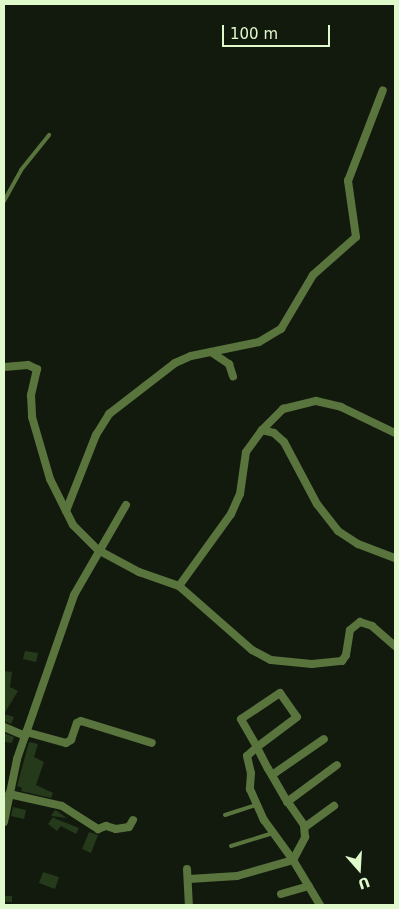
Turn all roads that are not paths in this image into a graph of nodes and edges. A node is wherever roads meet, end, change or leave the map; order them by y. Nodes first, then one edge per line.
1 (383, 90) dead end
2 (49, 135) dead end
3 (4, 201) edge
4 (211, 352) junction
5 (4, 367) edge
6 (234, 376) dead end
7 (262, 430) junction
8 (395, 433) edge
9 (126, 505) dead end
10 (66, 510) junction
11 (98, 550) junction
12 (395, 558) edge
13 (179, 586) junction
14 (395, 646) edge
15 (4, 726) edge
16 (26, 734) junction
17 (324, 738) dead end
18 (152, 743) dead end
19 (257, 747) junction
20 (337, 765) dead end
21 (272, 775) junction
22 (9, 794) junction
23 (287, 802) junction
24 (256, 805) junction
25 (334, 806) dead end
26 (225, 815) dead end
27 (133, 820) dead end
28 (4, 822) edge
29 (305, 827) junction
30 (273, 833) junction
31 (231, 846) dead end
32 (293, 860) junction
33 (187, 869) dead end
34 (189, 880) junction
35 (309, 886) junction
36 (281, 894) dead end
37 (189, 905) edge
38 (320, 905) edge

1 - 4 street
2 - 3 lane
4 - 6 street
4 - 10 street
5 - 10 street
7 - 8 street
7 - 12 street
7 - 13 street
9 - 11 street
10 - 11 street
11 - 13 street
11 - 16 street
13 - 14 street
15 - 16 street
16 - 18 street
16 - 22 street
17 - 21 street
19 - 19 street
19 - 21 street
19 - 24 street
20 - 23 street
21 - 23 street
22 - 27 street
22 - 28 street
23 - 29 street
24 - 26 lane
24 - 30 street
25 - 29 street
29 - 32 street
30 - 31 lane
30 - 32 street
32 - 34 street
32 - 35 street
33 - 34 street
34 - 37 street
35 - 36 street
35 - 38 street

